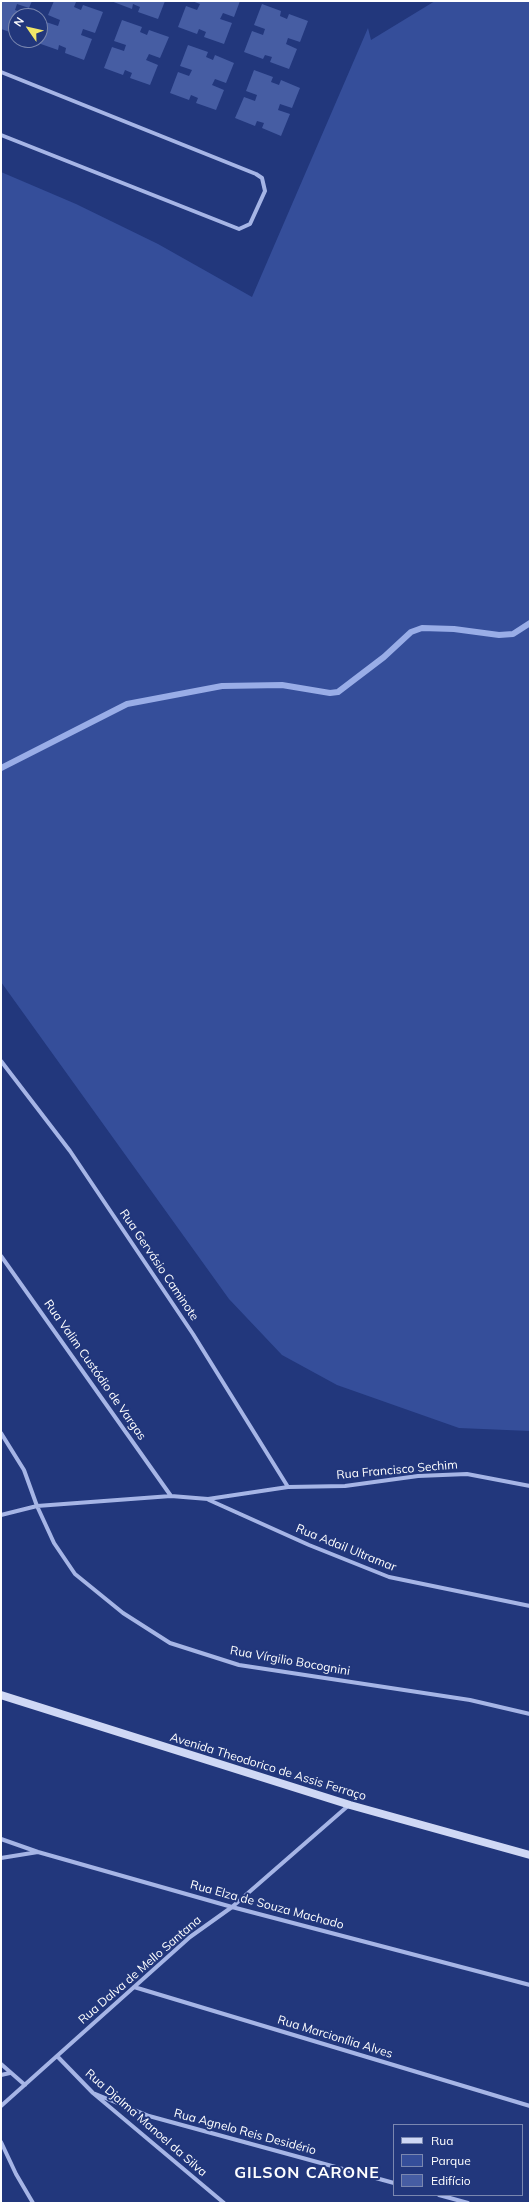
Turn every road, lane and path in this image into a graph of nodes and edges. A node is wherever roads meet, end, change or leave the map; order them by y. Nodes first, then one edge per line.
1 (1, 72) edge
2 (1, 135) edge
3 (1, 1061) edge
4 (1, 1256) edge
5 (1, 1433) edge
6 (530, 1486) edge
7 (288, 1487) junction
8 (171, 1496) junction
9 (208, 1499) junction
10 (36, 1506) junction
11 (1, 1515) edge
12 (530, 1606) edge
13 (1, 1695) edge
14 (530, 1714) edge
15 (350, 1805) junction
16 (1, 1839) edge
17 (38, 1852) junction
18 (530, 1854) edge
19 (1, 1858) edge
20 (232, 1907) junction
21 (530, 1984) edge
22 (134, 1987) junction
23 (57, 2056) junction
24 (1, 2064) edge
25 (10, 2073) junction
26 (1, 2074) edge
27 (25, 2085) junction
28 (93, 2094) junction
29 (1, 2106) edge
30 (530, 2106) edge
31 (1, 2142) edge
32 (393, 2183) edge
33 (443, 2196) edge
34 (32, 2203) edge
35 (224, 2203) edge
36 (468, 2203) edge

1 - 2 street
3 - 7 street, Rua Gervásio Caminote
4 - 8 street, Rua Valim Custódio de Vargas
5 - 10 street, Rua Vírgilio Bocognini
6 - 7 street, Rua Francisco Sechim
7 - 9 street, Rua Francisco Sechim
8 - 9 street
8 - 10 street
9 - 12 street, Rua Adail Ultramar
10 - 11 street
10 - 14 street, Rua Vírgilio Bocognini
13 - 15 street, Avenida Theodorico de Assis Ferraço
15 - 18 street, Avenida Theodorico de Assis Ferraço
15 - 20 street, Rua Dalva de Mello Santana
16 - 17 street, Rua Elza de Souza Machado
17 - 19 street
17 - 20 street, Rua Elza de Souza Machado
20 - 21 street, Rua Elza de Souza Machado
20 - 22 street, Rua Dalva de Mello Santana
22 - 23 street, Rua Dalva de Mello Santana
22 - 30 street, Rua Marcionília Alves
23 - 27 street, Rua Dalva de Mello Santana
23 - 28 street, Rua Djalma Manoel da Silva
24 - 25 street
25 - 26 street
25 - 27 street
27 - 29 street, Rua Dalva de Mello Santana
28 - 32 street, Rua Agnelo Reis Desidério
28 - 35 street, Rua Djalma Manoel da Silva
31 - 34 street
33 - 36 street

